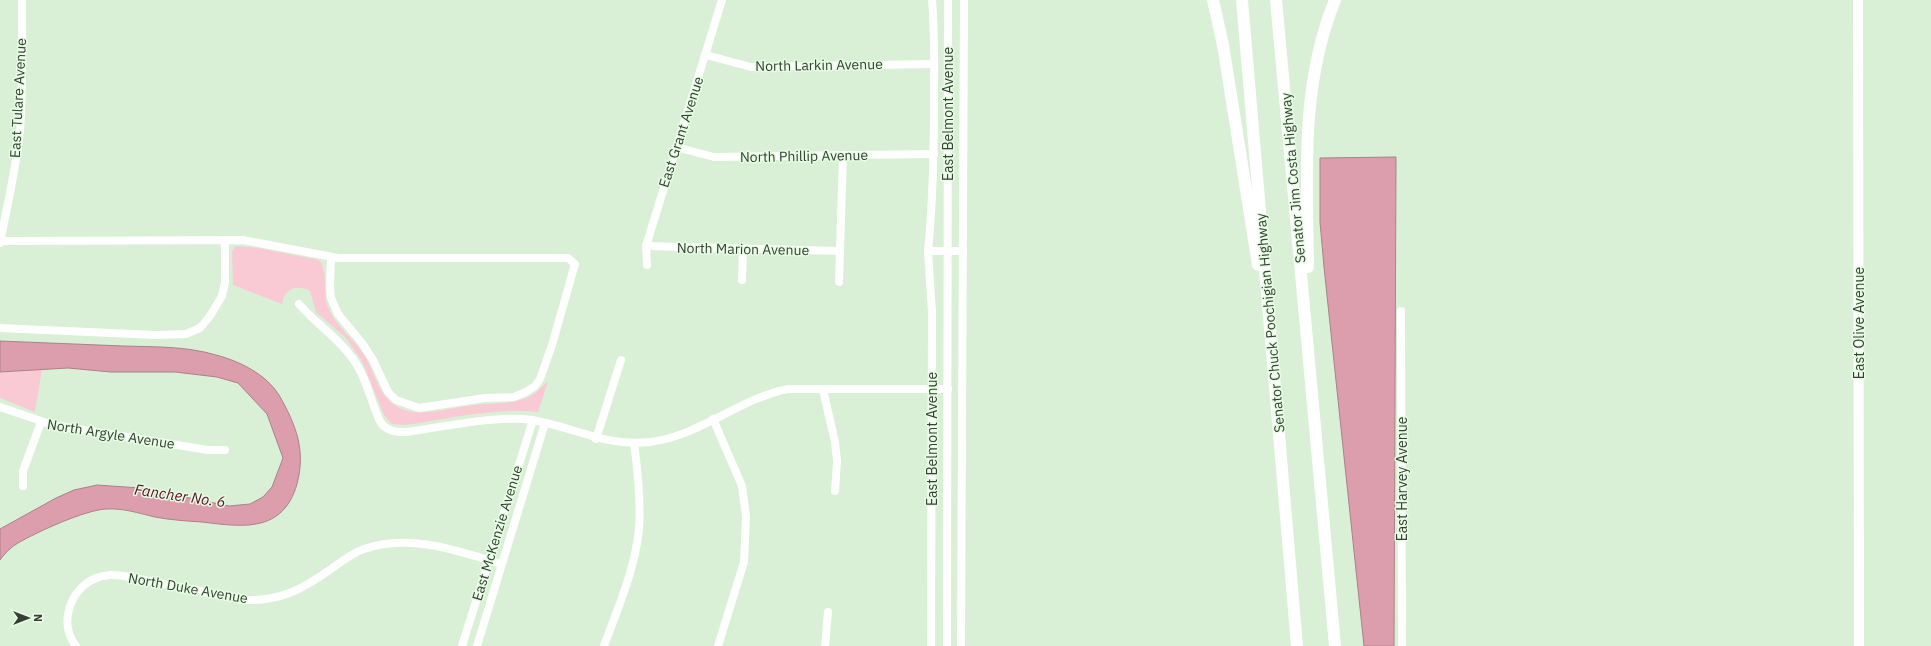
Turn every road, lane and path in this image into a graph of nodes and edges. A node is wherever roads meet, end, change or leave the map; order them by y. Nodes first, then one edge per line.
1 (22, 0) edge
2 (722, 0) edge
3 (932, 0) edge
4 (948, 0) edge
5 (964, 0) edge
6 (1213, 0) edge
7 (1242, 0) edge
8 (1276, 0) edge
9 (1335, 0) edge
10 (1858, 0) edge
11 (706, 55) junction
12 (934, 64) junction
13 (676, 147) junction
14 (934, 154) junction
15 (843, 155) junction
16 (225, 240) junction
17 (0, 242) edge
18 (646, 246) junction
19 (743, 249) junction
20 (840, 251) junction
21 (928, 251) junction
22 (948, 251) junction
23 (963, 251) junction
24 (331, 258) junction
25 (647, 265) dead end
26 (742, 280) dead end
27 (839, 282) dead end
28 (299, 304) dead end
29 (1401, 311) dead end
30 (0, 328) edge
31 (1308, 356) junction
32 (621, 360) dead end
33 (1273, 362) junction
34 (932, 389) junction
35 (948, 389) junction
36 (823, 390) junction
37 (0, 408) edge
38 (713, 419) junction
39 (533, 420) junction
40 (41, 422) junction
41 (545, 423) junction
42 (596, 438) junction
43 (634, 443) junction
44 (225, 450) dead end
45 (23, 486) dead end
46 (835, 491) dead end
47 (489, 560) junction
48 (501, 564) junction
49 (828, 612) dead end
50 (76, 646) edge
51 (462, 646) edge
52 (477, 646) edge
53 (604, 646) edge
54 (718, 646) edge
55 (825, 646) edge
56 (931, 646) edge
57 (947, 646) edge
58 (961, 646) edge
59 (1297, 646) edge
60 (1335, 646) edge
61 (1402, 646) edge
62 (1859, 646) edge

1 - 17 street, East Tulare Avenue
2 - 11 street, East Grant Avenue
3 - 12 street, East Belmont Avenue
4 - 22 street, East Belmont Avenue
5 - 23 street, East Belmont Avenue
6 - 33 highway
7 - 33 highway, Senator Chuck Poochigian Highway
8 - 31 highway, Senator Jim Costa Highway
9 - 31 highway
10 - 62 main road, East Olive Avenue
11 - 12 street, North Larkin Avenue
11 - 13 street, East Grant Avenue
12 - 14 street, East Belmont Avenue
13 - 15 street, North Phillip Avenue
13 - 18 street, East Grant Avenue
14 - 15 street, North Phillip Avenue
14 - 21 street, East Belmont Avenue
15 - 20 street
16 - 17 street
16 - 24 street
16 - 30 street
18 - 19 street, North Marion Avenue
18 - 25 street, East Grant Avenue
19 - 20 street, North Marion Avenue
19 - 26 street
20 - 27 street
21 - 22 street
21 - 34 street, East Belmont Avenue
22 - 23 street
22 - 35 street, East Belmont Avenue
23 - 58 street, East Belmont Avenue
24 - 24 street
28 - 39 street
29 - 61 street, East Harvey Avenue
31 - 60 highway
32 - 42 street
33 - 59 highway, Senator Chuck Poochigian Highway
34 - 35 street
34 - 36 street
34 - 56 street, East Belmont Avenue
35 - 57 street, East Belmont Avenue
36 - 38 street
36 - 46 street
37 - 40 street, North Argyle Avenue
38 - 43 street
38 - 54 street
39 - 41 street
39 - 47 street, East McKenzie Avenue
40 - 44 street, North Argyle Avenue
40 - 45 street
41 - 42 street
41 - 48 street, East McKenzie Avenue
42 - 43 street
43 - 53 street
47 - 48 street, North Duke Avenue
47 - 50 street, North Duke Avenue
47 - 51 street, East McKenzie Avenue
48 - 52 street, East McKenzie Avenue
49 - 55 street

